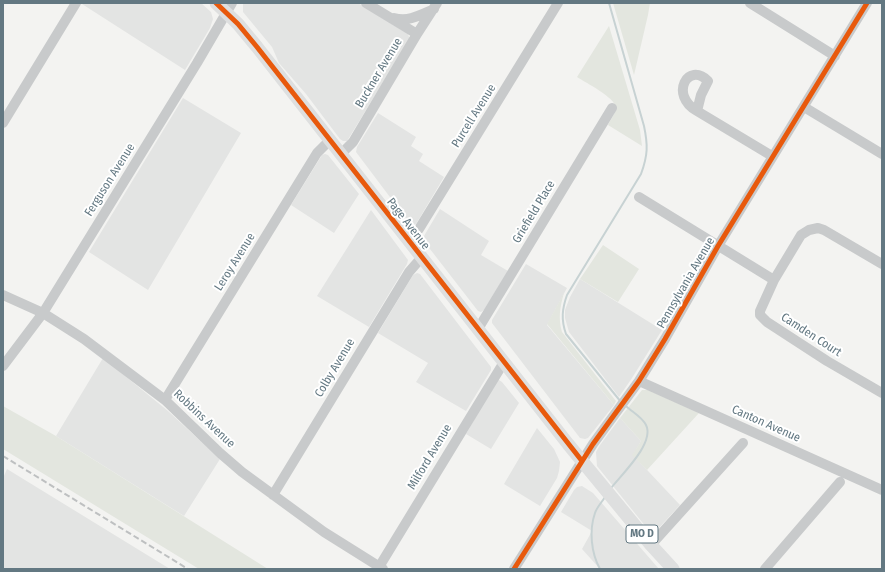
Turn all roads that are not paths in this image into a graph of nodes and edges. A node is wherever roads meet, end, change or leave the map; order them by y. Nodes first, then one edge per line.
1 (76, 3) edge
2 (216, 3) edge
3 (366, 3) edge
4 (558, 3) edge
5 (750, 3) edge
6 (867, 3) edge
7 (436, 6) edge
8 (230, 8) edge
9 (386, 15) junction
10 (417, 34) junction
11 (835, 56) junction
12 (804, 107) junction
13 (612, 108) dead end
14 (697, 111) dead end
15 (3, 123) edge
16 (330, 140) junction
17 (341, 154) junction
18 (882, 154) edge
19 (772, 156) junction
20 (639, 197) dead end
21 (408, 240) junction
22 (718, 246) junction
23 (422, 257) junction
24 (882, 264) edge
25 (774, 280) junction
26 (3, 294) edge
27 (43, 313) junction
28 (478, 329) junction
29 (504, 362) junction
30 (3, 366) edge
31 (639, 381) junction
32 (882, 393) edge
33 (165, 400) junction
34 (743, 443) dead end
35 (582, 460) junction
36 (840, 482) dead end
37 (882, 490) edge
38 (273, 495) junction
39 (651, 545) junction
40 (381, 568) edge
41 (514, 569) edge
42 (673, 569) edge
43 (765, 569) edge

1 - 15 street
2 - 8 main road, Page Avenue / MO D
3 - 9 street
4 - 21 street, Purcell Avenue
5 - 11 street
6 - 11 street, Pennsylvania Avenue
7 - 9 street
7 - 10 street, Buckner Avenue
8 - 16 main road, Page Avenue / MO D
8 - 27 street, Ferguson Avenue
9 - 10 street
10 - 17 street, Buckner Avenue
11 - 12 street, Pennsylvania Avenue
12 - 18 street
12 - 19 street, Pennsylvania Avenue
13 - 28 street, Griefield Place
14 - 19 street
16 - 17 main road, Page Avenue / MO D
16 - 33 street, Leroy Avenue
17 - 21 main road, Page Avenue / MO D
19 - 22 street, Pennsylvania Avenue
20 - 22 street
21 - 23 main road, Page Avenue / MO D
22 - 25 street
22 - 31 street, Pennsylvania Avenue
23 - 28 main road, Page Avenue / MO D
23 - 38 street, Colby Avenue
24 - 25 street
25 - 32 street, Camden Court
26 - 27 street, Robbins Avenue
27 - 30 street, Ferguson Avenue
27 - 33 street, Robbins Avenue
28 - 29 main road, Page Avenue / MO D
29 - 35 main road, Page Avenue / MO D
29 - 40 street, Milford Avenue
31 - 35 street, Pennsylvania Avenue
31 - 37 street, Canton Avenue
33 - 38 street, Robbins Avenue
34 - 39 street
35 - 39 main road, Page Avenue / MO D
35 - 41 street, Pennsylvania Avenue
36 - 43 street
38 - 40 street, Robbins Avenue
39 - 42 main road, Page Avenue / MO D

